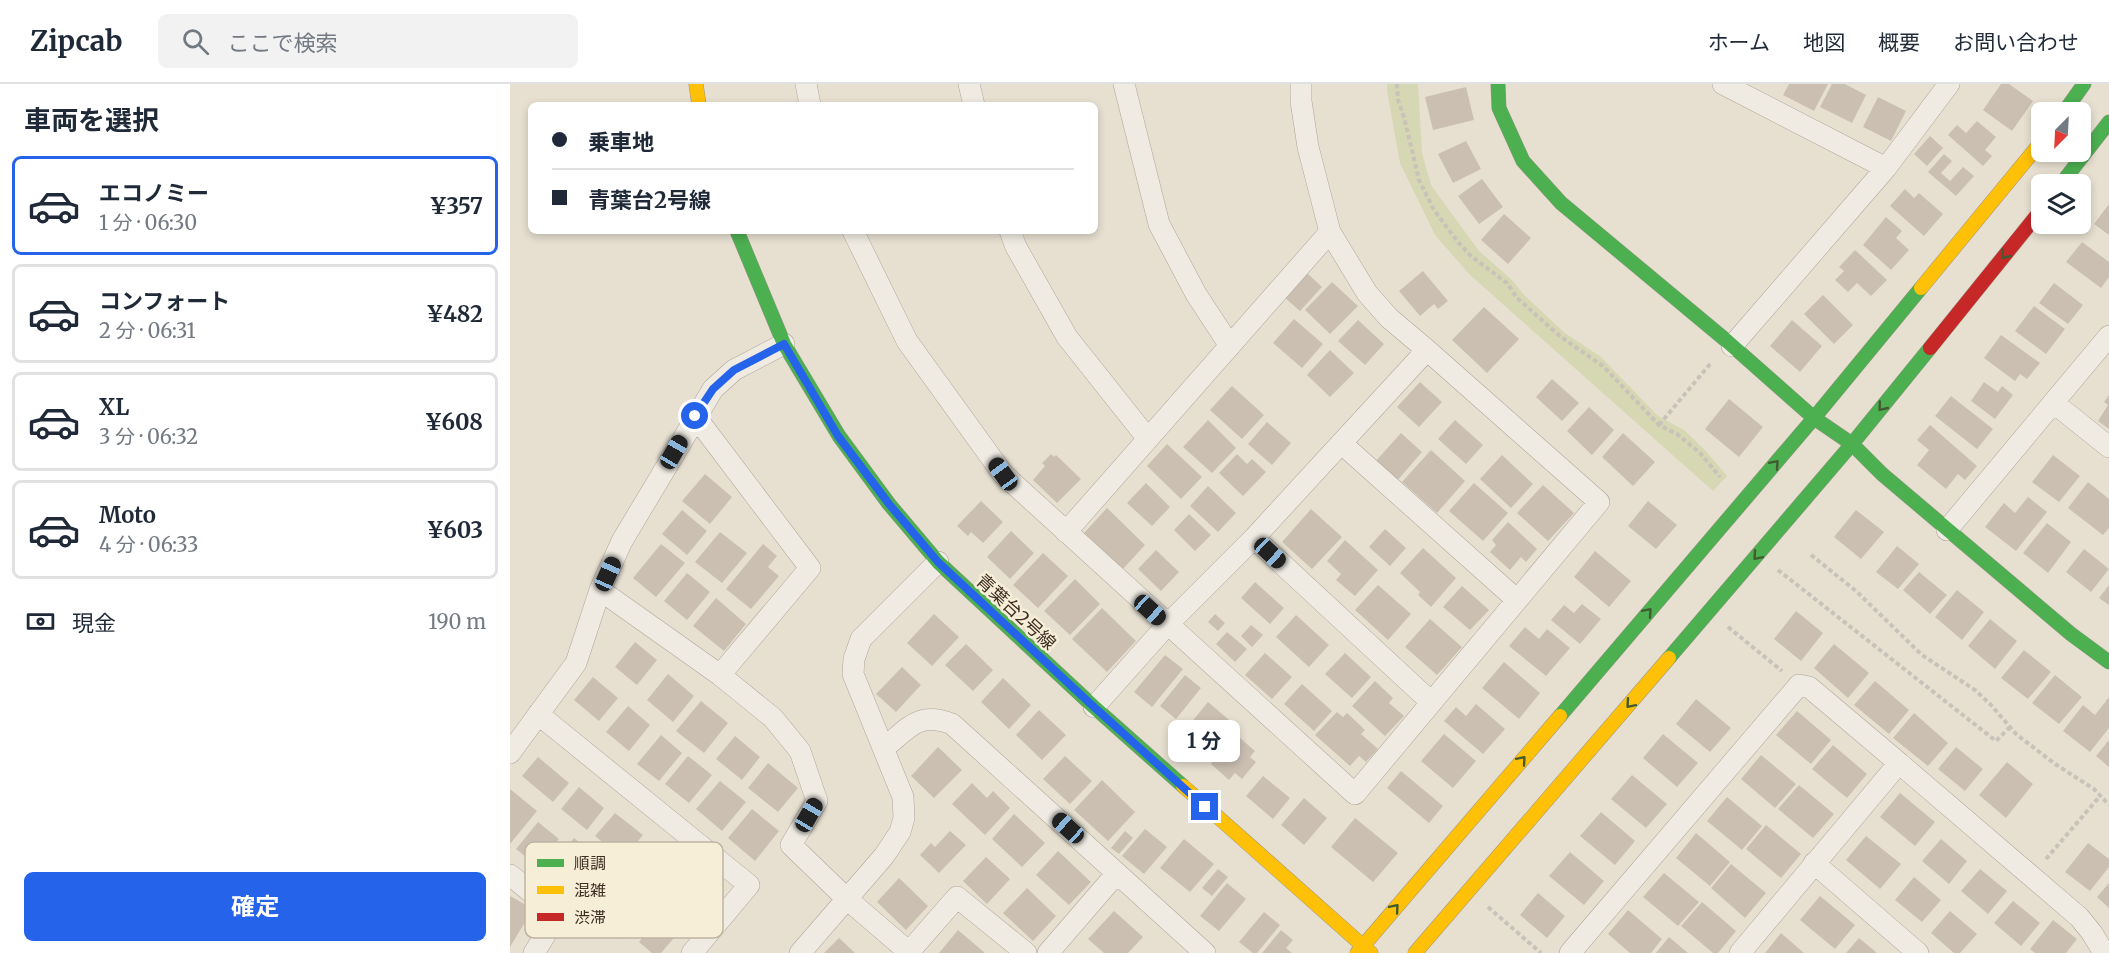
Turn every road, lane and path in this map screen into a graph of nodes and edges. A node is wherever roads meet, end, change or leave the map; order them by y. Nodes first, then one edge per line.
1 (696, 84) edge
2 (806, 84) edge
3 (969, 84) edge
4 (1124, 84) edge
5 (1301, 84) edge
6 (1397, 84) edge
7 (1498, 84) edge
8 (1723, 84) edge
9 (1949, 84) edge
10 (2084, 84) edge
11 (699, 102) edge
12 (809, 102) edge
13 (973, 102) edge
14 (2071, 102) edge
15 (2109, 122) edge
16 (2031, 154) edge
17 (1886, 168) junction
18 (2069, 174) edge
19 (2031, 223) edge
20 (1330, 232) junction
21 (737, 234) edge
22 (854, 234) edge
23 (1011, 234) edge
24 (2109, 336) edge
25 (784, 344) junction
26 (1230, 346) junction
27 (1427, 350) junction
28 (1724, 352) junction
29 (2054, 403) junction
30 (695, 416) junction
31 (1814, 418) junction
32 (1659, 425) junction
33 (1149, 439) junction
34 (1341, 443) junction
35 (1852, 444) junction
36 (2109, 447) edge
37 (1720, 477) dead end
38 (1947, 530) junction
39 (1066, 532) junction
40 (1254, 538) junction
41 (1811, 555) dead end
42 (938, 562) junction
43 (1775, 568) dead end
44 (600, 590) junction
45 (1517, 600) junction
46 (1167, 625) junction
47 (1728, 627) dead end
48 (2109, 662) edge
49 (720, 675) junction
50 (1799, 685) junction
51 (1431, 702) junction
52 (1094, 707) junction
53 (538, 714) junction
54 (2010, 727) junction
55 (884, 748) junction
56 (510, 753) edge
57 (1899, 763) junction
58 (2100, 796) junction
59 (2109, 805) edge
60 (2061, 841) dead end
61 (695, 842) edge
62 (1814, 863) junction
63 (723, 865) edge
64 (1118, 873) junction
65 (510, 875) edge
66 (525, 887) edge
67 (847, 899) junction
68 (1488, 907) dead end
69 (723, 915) edge
70 (543, 938) edge
71 (704, 938) edge
72 (1364, 951) edge
73 (910, 952) edge
74 (534, 953) edge
75 (692, 953) edge
76 (800, 953) edge
77 (1026, 953) edge
78 (1048, 953) edge
79 (1205, 953) edge
80 (1415, 953) edge
81 (1541, 953) edge
82 (1570, 953) edge
83 (1740, 953) edge
84 (1918, 953) edge
85 (2104, 953) edge

1 - 11 street
2 - 12 street
3 - 13 street
4 - 26 street
5 - 20 street
6 - 32 path
7 - 28 street
8 - 17 street
9 - 17 street
10 - 14 street
15 - 18 street
16 - 31 street
17 - 28 street
19 -> 35 street
20 - 26 street
20 - 27 street
21 - 25 street, 青葉台2号線
22 - 39 street
23 - 33 street
24 - 29 street
25 - 30 street
25 - 42 street, 青葉台2号線
26 - 33 street
27 - 34 street
27 - 45 street
28 - 31 street
28 - 32 path
29 - 36 street
29 - 38 street
30 - 44 street
30 - 49 street
31 - 35 street
72 -> 31 street
32 - 37 path
33 - 39 street
34 - 40 street
34 - 45 street
35 - 38 street
35 -> 80 street
38 - 48 street
39 - 46 street
40 - 46 street
40 - 51 street
41 - 54 path
42 - 52 street, 青葉台2号線
42 - 55 street
43 - 54 path
44 - 49 street
44 - 53 street
45 - 51 street
46 - 51 street
46 - 52 street
47 - 50 path
49 - 67 street
50 - 57 street
50 - 82 street
52 - 72 street, 青葉台2号線
53 - 56 street
53 - 61 street
54 - 58 path
55 - 64 street
55 - 67 street
57 - 62 street
57 - 85 street
58 - 59 path
58 - 60 path
62 - 83 street
62 - 84 street
63 - 69 street
64 - 78 street
64 - 79 street
65 - 66 street
67 - 73 street
67 - 76 street
68 - 81 path
70 - 74 street
71 - 75 street
73 - 77 street

